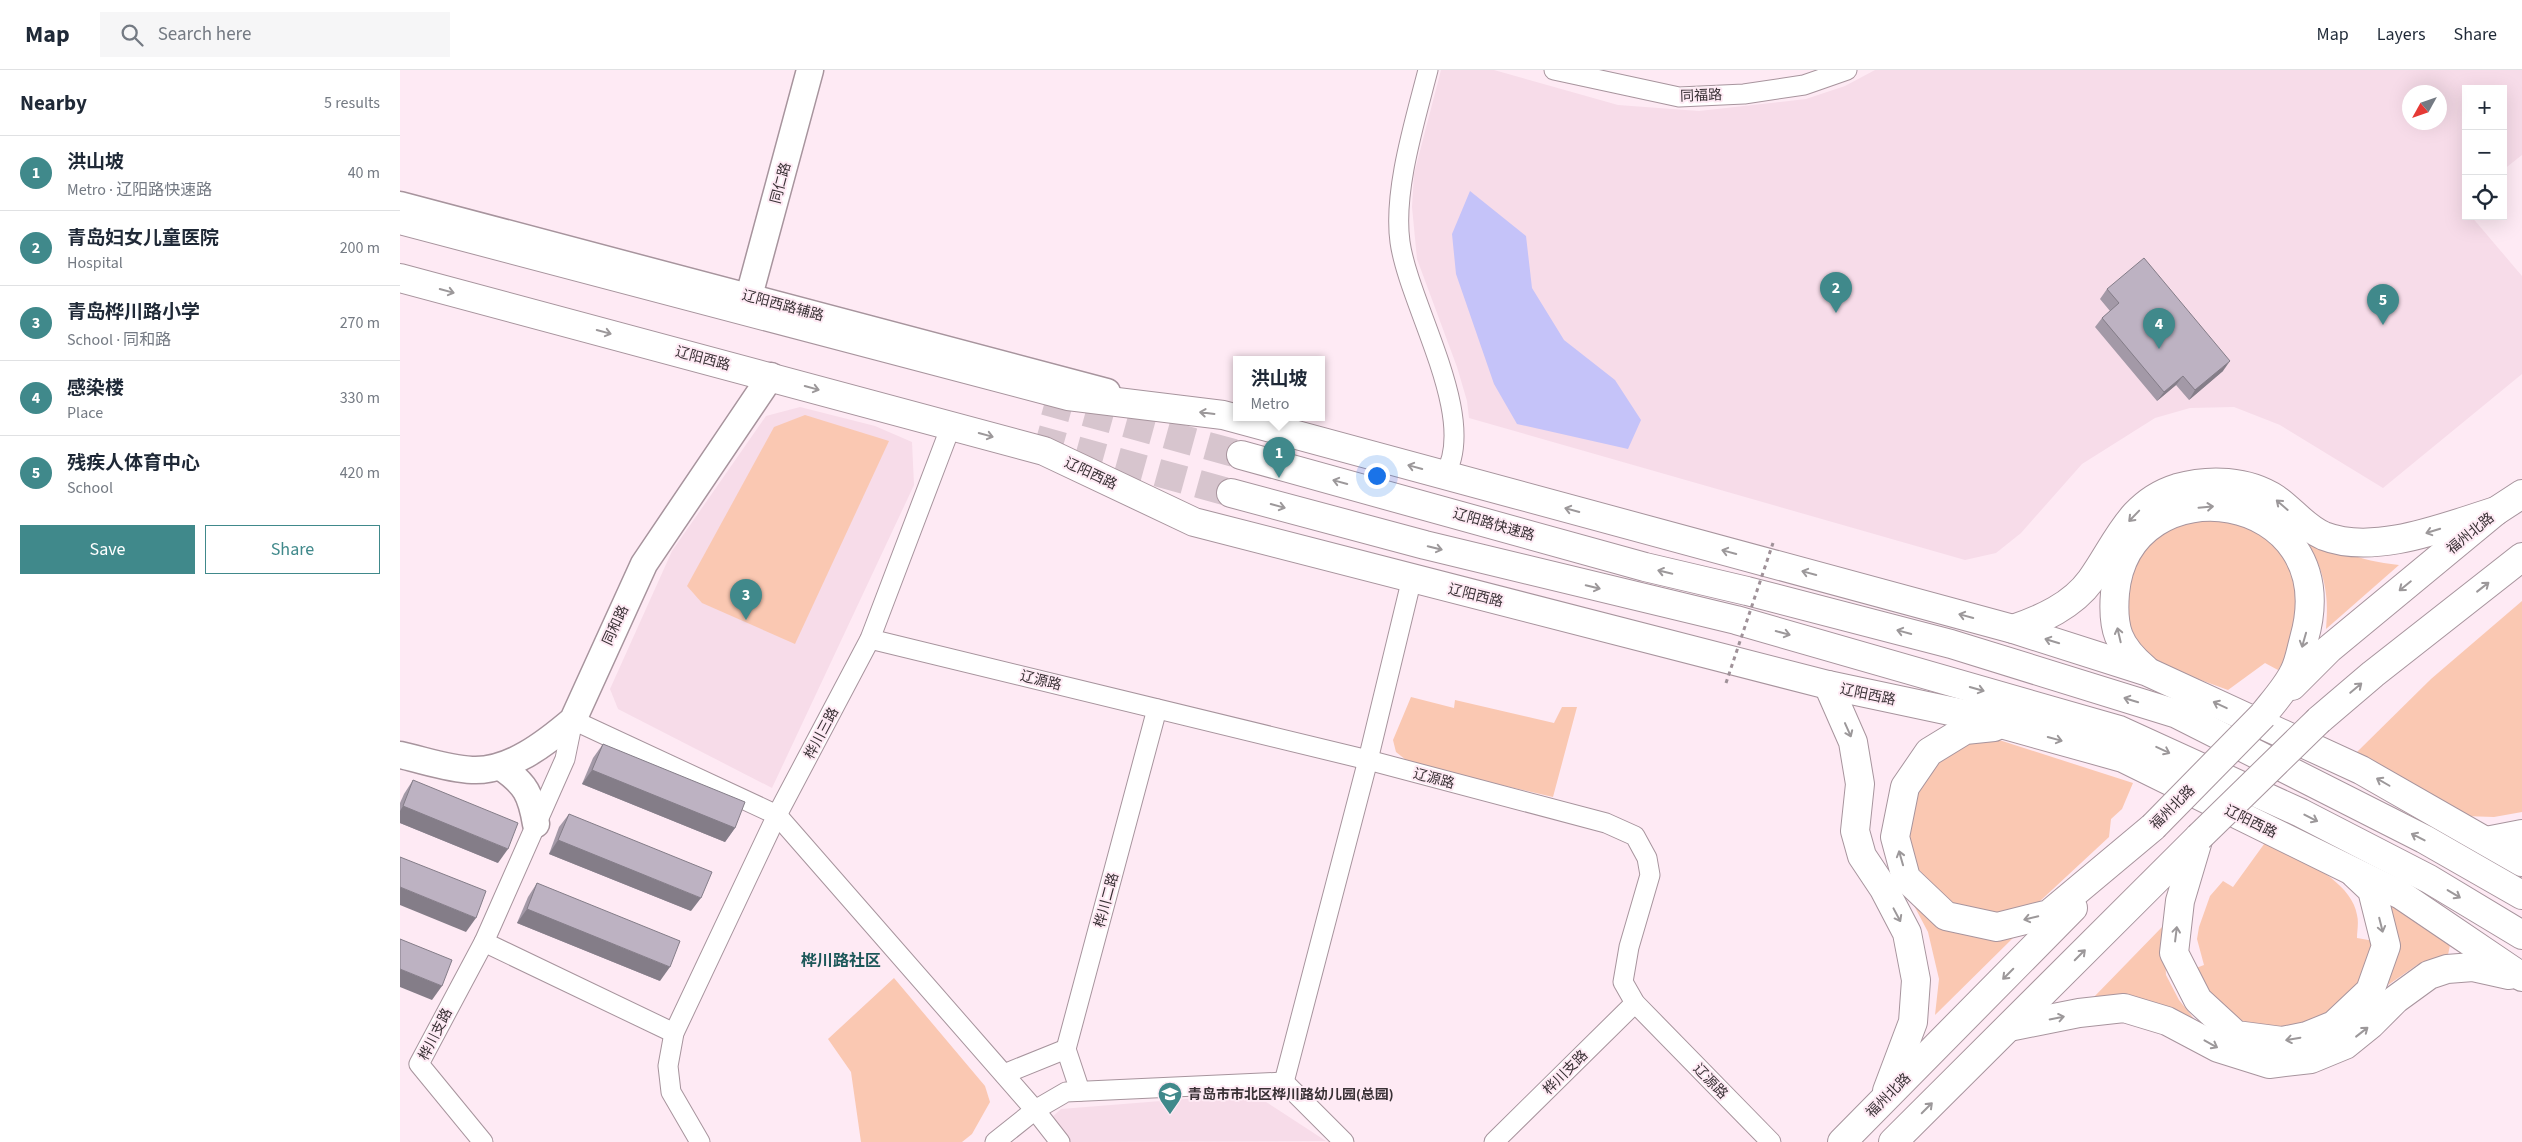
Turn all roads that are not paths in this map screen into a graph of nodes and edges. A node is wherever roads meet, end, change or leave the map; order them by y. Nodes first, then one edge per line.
1 (810, 70) edge
2 (1428, 70) edge
3 (1554, 70) edge
4 (1847, 70) edge
5 (400, 205) edge
6 (400, 220) edge
7 (400, 278) edge
8 (740, 301) junction
9 (770, 376) junction
10 (1233, 417) edge
11 (1246, 421) edge
12 (951, 426) junction
13 (1241, 455) tunnel mouth
14 (1444, 476) junction
15 (1231, 493) tunnel mouth
16 (2522, 494) edge
17 (2496, 511) junction
18 (2522, 556) edge
19 (1412, 578) junction
20 (2013, 629) junction
21 (870, 639) junction
22 (2148, 672) junction
23 (1828, 685) junction
24 (1157, 708) junction
25 (2263, 715) junction
26 (573, 720) junction
27 (2008, 726) junction
28 (400, 755) edge
29 (1368, 760) junction
30 (501, 768) junction
31 (778, 815) junction
32 (536, 824) junction
33 (2153, 827) junction
34 (2522, 834) edge
35 (2199, 837) junction
36 (2486, 841) junction
37 (2522, 862) edge
38 (2350, 869) junction
39 (2522, 895) edge
40 (2522, 935) edge
41 (484, 942) junction
42 (2522, 978) edge
43 (1635, 1003) junction
44 (2009, 1027) junction
45 (674, 1033) junction
46 (1066, 1049) junction
47 (1004, 1074) junction
48 (1284, 1082) junction
49 (1080, 1091) junction
50 (1883, 1100) junction
51 (1035, 1110) junction
52 (483, 1142) edge
53 (700, 1142) edge
54 (995, 1142) edge
55 (1060, 1142) edge
56 (1344, 1142) edge
57 (1494, 1142) edge
58 (1771, 1142) edge
59 (1842, 1142) edge
60 (1893, 1142) edge

1 - 8 street, 同仁路
2 - 14 street
3 - 4 street, 同福路
5 - 8 street, 辽阳西路辅路
6 - 8 main road
7 -> 9 main road, 辽阳西路
10 -> 8 main road
9 -> 12 main road, 辽阳西路
9 - 26 street, 同和路
14 -> 11 main road
12 -> 19 main road, 辽阳西路
12 - 21 street, 桦川三路
39 -> 13 main road, 辽阳路快速路
20 -> 14 main road
15 -> 40 main road, 辽阳西路
16 - 17 main road, 福州北路
17 -> 20 main road
17 -> 25 main road, 福州北路
35 -> 18 main road, bridge
19 - 23 main road, 辽阳西路
19 - 29 street
22 -> 20 main road
21 - 24 street, 辽源路
21 - 31 street, 桦川三路
22 -> 25 main road
36 -> 22 main road
23 - 27 main road, 辽阳西路
23 -> 50 main road
24 - 29 street, 辽源路
24 - 46 street, 桦川二路
25 - 33 main road, 福州北路, bridge
26 - 30 street, 同和路
26 - 31 street
26 - 32 street
33 -> 27 main road
27 -> 38 main road, 辽阳西路
28 - 30 street, 同和路
29 - 43 street, 辽源路
29 - 48 street
30 - 32 street
31 - 45 street, 桦川三路
31 - 47 street
32 - 41 street
33 -> 50 main road, 福州北路
34 - 36 main road
38 -> 35 main road
44 -> 35 main road
36 - 37 main road
38 - 42 main road, 辽阳西路
41 - 45 street
41 - 52 street, 桦川支路
44 -> 42 main road
43 - 57 street, 桦川支路
43 - 58 street, 辽源路
60 -> 44 main road
45 - 53 street, 桦川三路
46 - 47 street
46 - 49 street
47 - 51 street
48 - 49 street
48 - 56 street
49 - 51 street
50 - 59 main road, 福州北路
51 - 54 street
51 - 55 street

